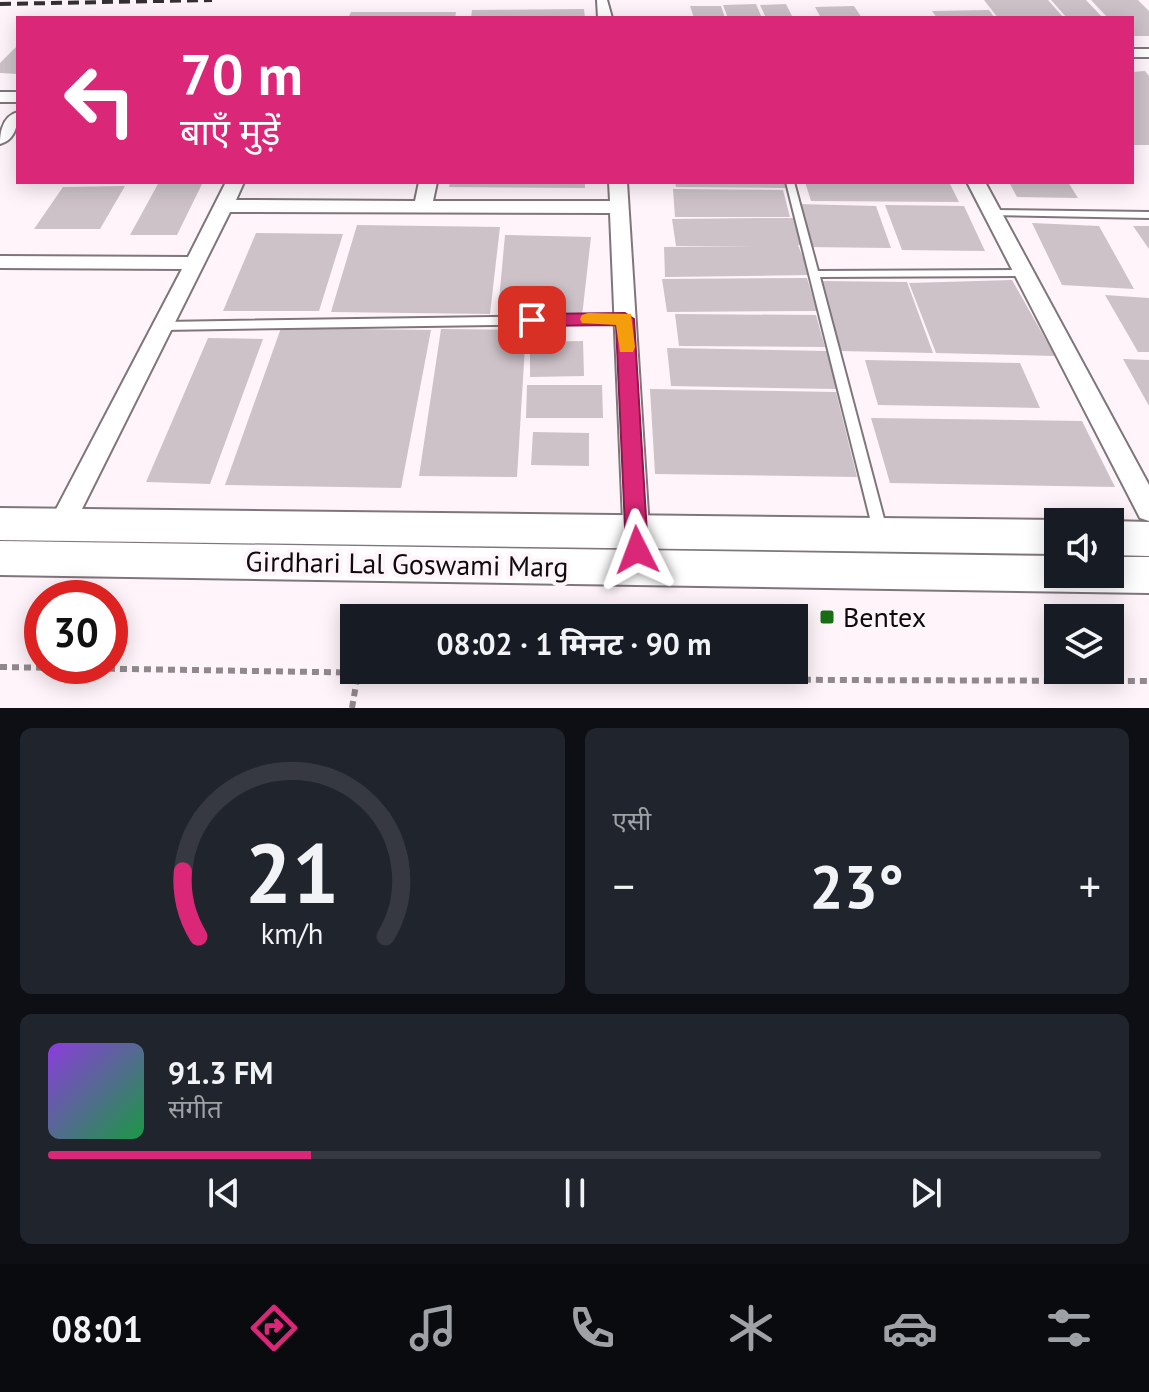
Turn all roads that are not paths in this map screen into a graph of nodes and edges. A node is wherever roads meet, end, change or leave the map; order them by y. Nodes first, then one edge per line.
1 (602, 2) dead end
2 (605, 16) edge
3 (16, 119) edge
4 (0, 139) edge
5 (234, 184) edge
6 (428, 184) edge
7 (618, 184) edge
8 (791, 184) edge
9 (977, 184) edge
10 (224, 206) junction
11 (423, 206) junction
12 (619, 207) junction
13 (992, 213) junction
14 (1149, 215) edge
15 (0, 262) edge
16 (195, 263) junction
17 (1024, 273) junction
18 (814, 274) junction
19 (625, 319) junction
20 (163, 326) junction
21 (1149, 510) edge
22 (0, 524) edge
23 (61, 525) junction
24 (881, 535) junction
25 (1044, 537) edge
26 (1124, 538) edge
27 (1149, 539) edge
28 (637, 550) junction
29 (0, 558) edge
30 (1149, 575) edge

1 - 2 street
3 - 4 street
5 - 10 street
6 - 11 street
7 - 12 street
8 - 18 lane
9 - 13 street
10 - 11 street
10 - 16 street
11 - 12 street
12 - 19 street
13 - 14 lane
13 - 17 street
15 - 16 street
16 - 20 street
17 - 18 lane
17 - 21 street
18 - 24 lane
19 - 20 lane
19 - 28 street
20 - 23 street
22 - 23 main road, Girdhari Lal Goswami Marg
23 - 28 main road, Girdhari Lal Goswami Marg
24 - 25 main road, Girdhari Lal Goswami Marg
24 - 28 main road, Girdhari Lal Goswami Marg
26 - 27 main road
28 - 29 main road, Girdhari Lal Goswami Marg
28 - 30 main road, Girdhari Lal Goswami Marg

